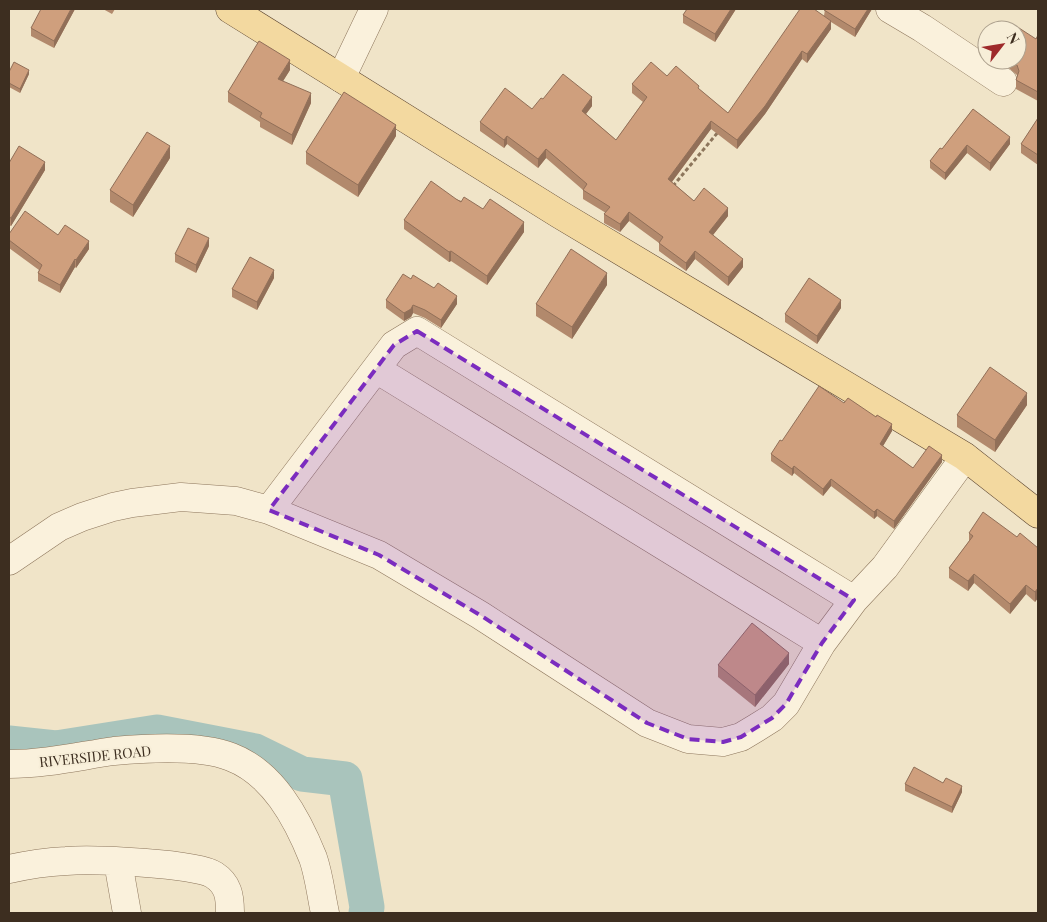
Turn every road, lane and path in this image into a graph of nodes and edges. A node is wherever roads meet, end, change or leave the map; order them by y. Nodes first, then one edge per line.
1 (230, 9) edge
2 (374, 9) edge
3 (890, 9) edge
4 (341, 78) junction
5 (1003, 82) dead end
6 (721, 128) edge
7 (670, 189) edge
8 (376, 368) junction
9 (965, 457) junction
10 (269, 510) junction
11 (1038, 514) edge
12 (9, 561) edge
13 (854, 600) junction
14 (822, 643) junction
15 (9, 764) edge
16 (118, 862) junction
17 (9, 869) edge
18 (230, 912) dead end
19 (127, 913) edge
20 (325, 913) edge

1 - 4 main road
2 - 4 street
3 - 5 street
4 - 9 main road
6 - 7 path
8 - 10 street
8 - 13 street
8 - 14 street
9 - 11 main road
9 - 13 street
10 - 12 street
10 - 14 street
13 - 14 street
15 - 20 street, RIVERSIDE ROAD
16 - 17 street
16 - 18 street
16 - 19 street

